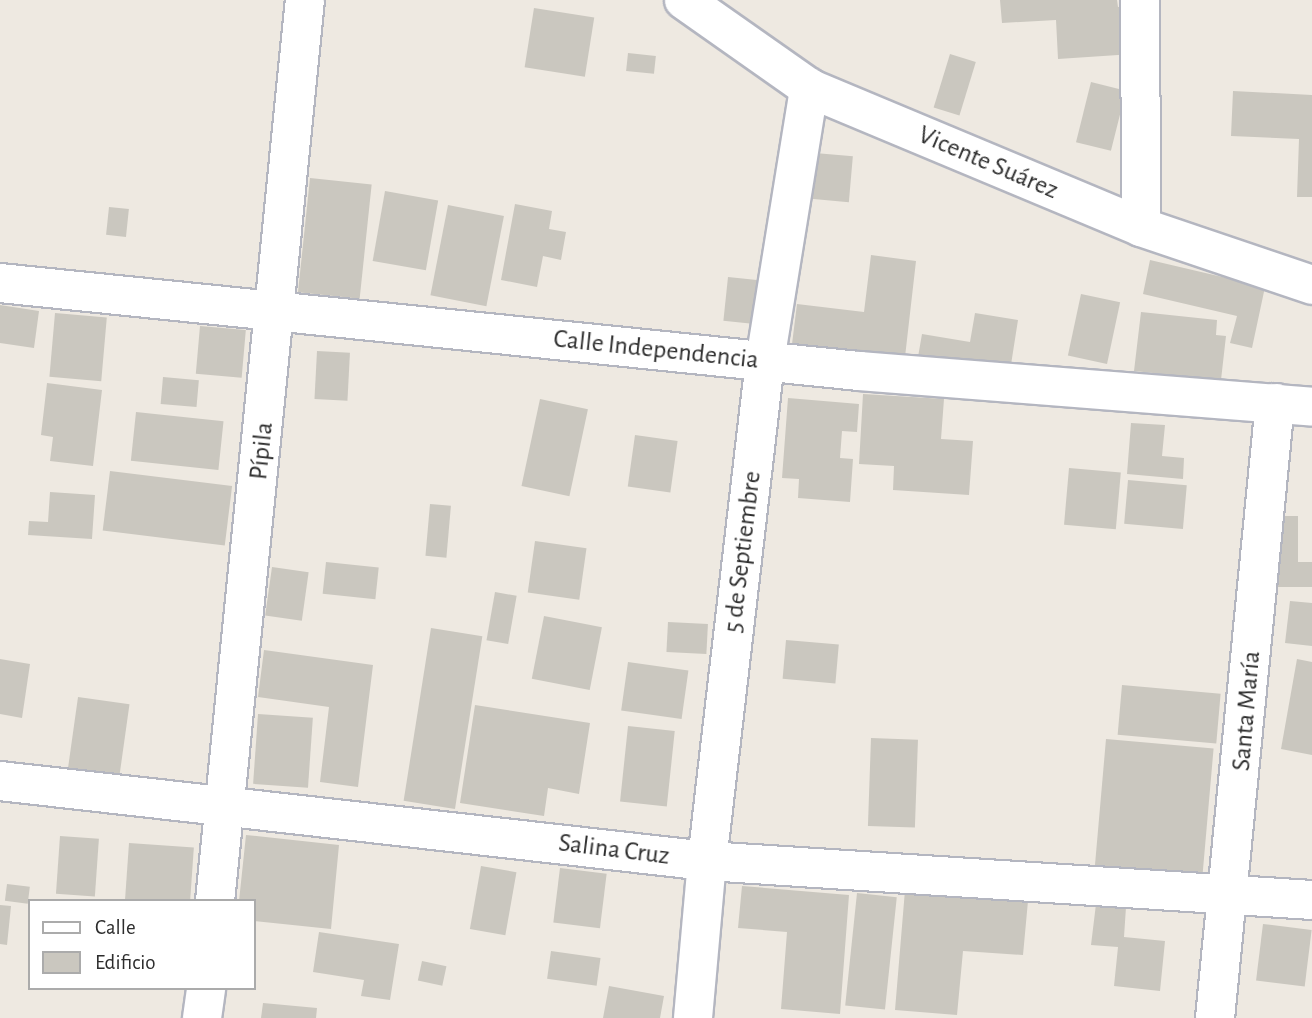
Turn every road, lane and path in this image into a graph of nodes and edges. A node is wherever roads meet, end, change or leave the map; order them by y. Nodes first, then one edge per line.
1 (305, 0) edge
2 (684, 0) edge
3 (1140, 0) edge
4 (809, 88) junction
5 (1141, 227) junction
6 (0, 283) edge
7 (1312, 285) edge
8 (277, 310) junction
9 (765, 361) junction
10 (1275, 403) junction
11 (1312, 407) edge
12 (0, 781) edge
13 (226, 805) junction
14 (707, 861) junction
15 (1230, 898) junction
16 (215, 899) edge
17 (1312, 900) edge
18 (206, 990) edge
19 (202, 1018) edge
20 (693, 1018) edge
21 (1215, 1018) edge

1 - 8 street, Pípila
2 - 4 street, Vicente Suárez
3 - 5 street
4 - 5 street, Vicente Suárez
4 - 9 street, 5 de Septiembre
5 - 7 street, Vicente Suárez
6 - 8 street, Calle Independencia
8 - 9 street, Calle Independencia
8 - 13 street, Pípila
9 - 10 street, Calle Independencia
9 - 14 street, 5 de Septiembre
10 - 11 street, Calle Independencia
10 - 15 street, Santa María
12 - 13 street, Salina Cruz
13 - 14 street, Salina Cruz
13 - 16 street, Pípila
14 - 15 street, Salina Cruz
14 - 20 street, 5 de Septiembre
15 - 17 street, Salina Cruz
15 - 21 street, Santa María
18 - 19 street

